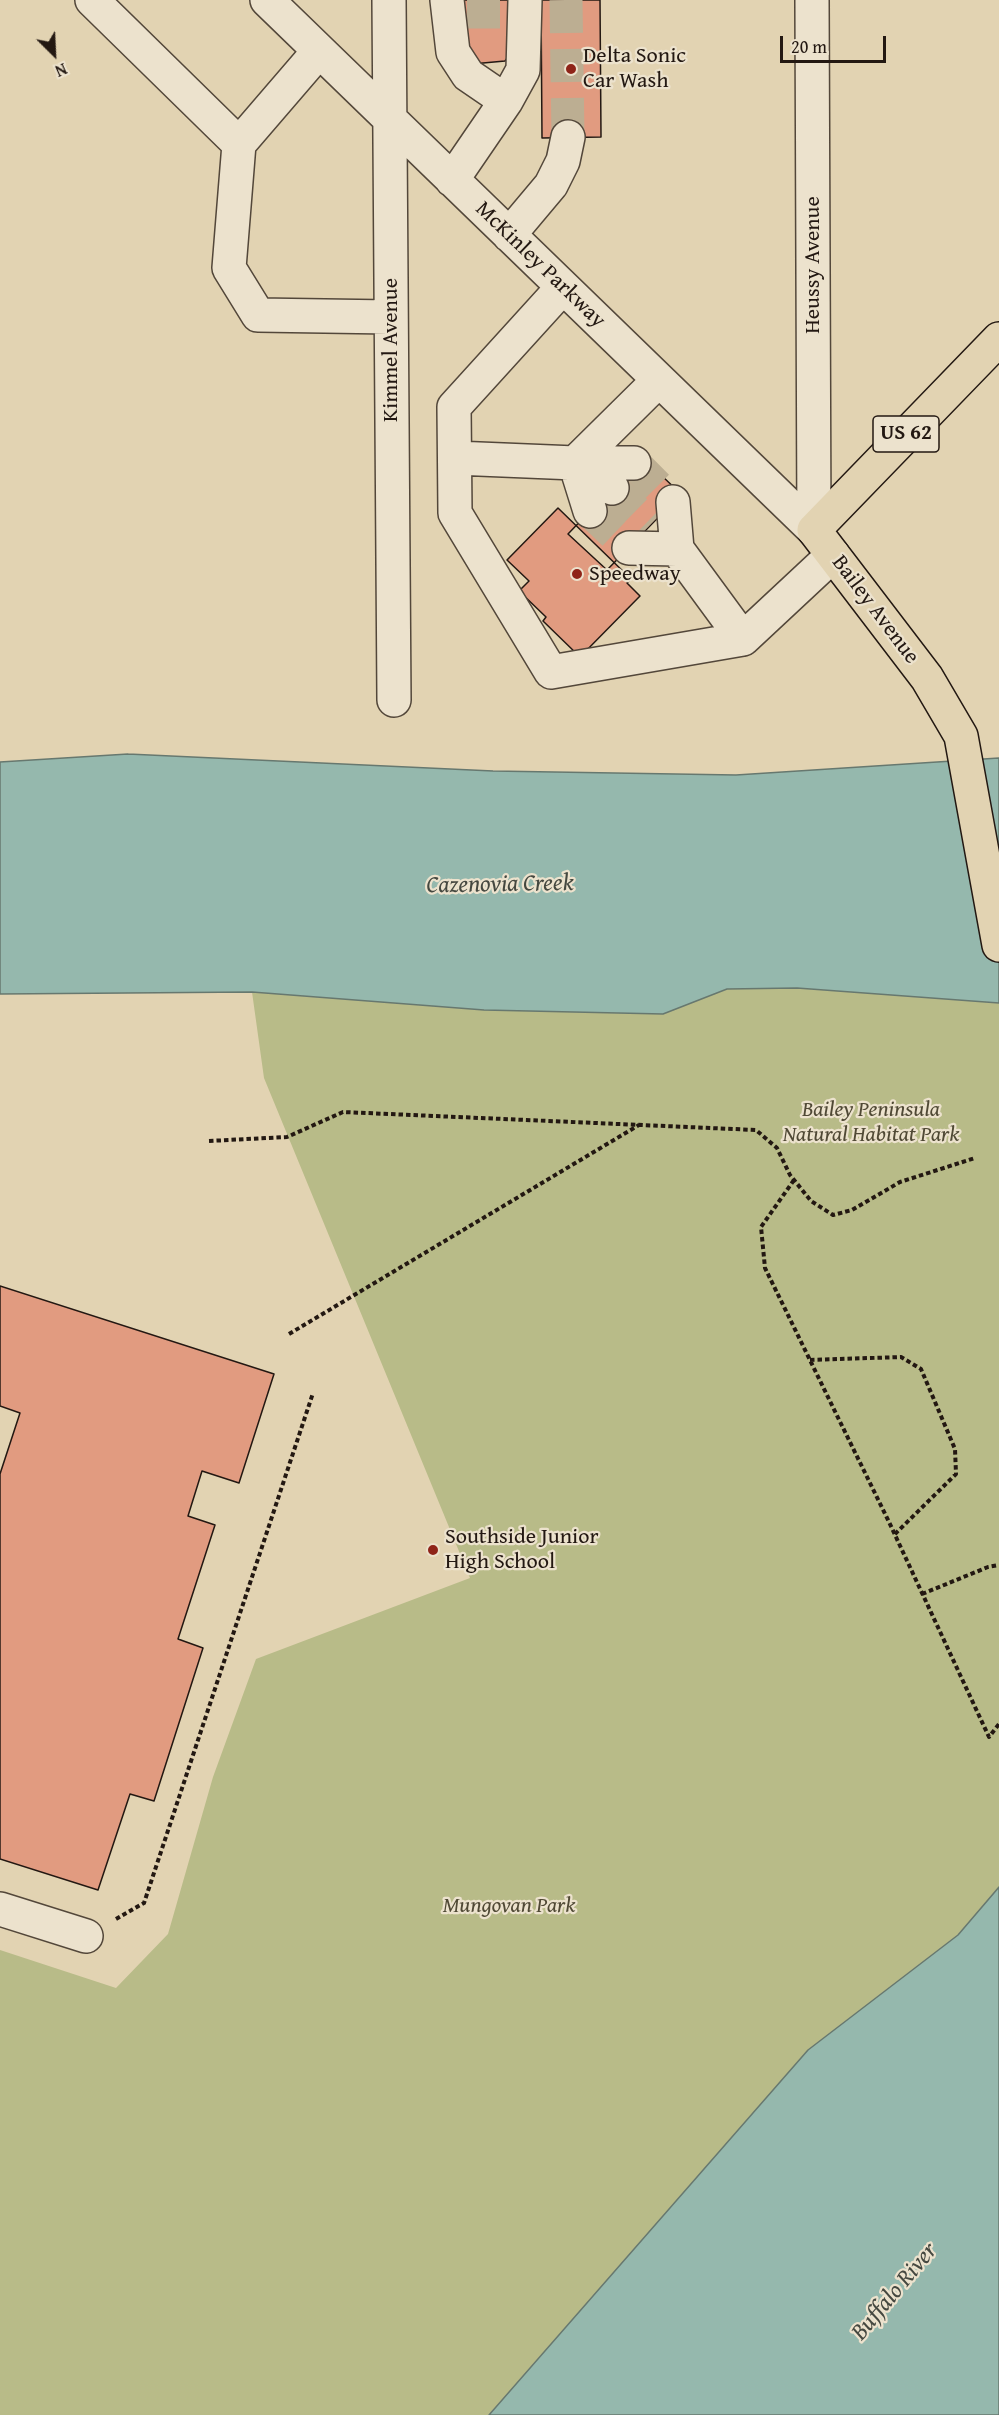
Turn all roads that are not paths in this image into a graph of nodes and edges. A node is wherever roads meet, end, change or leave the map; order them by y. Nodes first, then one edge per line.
1 (92, 0) edge
2 (267, 0) edge
3 (389, 0) edge
4 (812, 0) edge
5 (454, 8) edge
6 (521, 8) edge
7 (319, 51) junction
8 (506, 101) junction
9 (389, 119) junction
10 (568, 137) tunnel mouth
11 (239, 144) junction
12 (452, 180) junction
13 (509, 235) junction
14 (564, 287) junction
15 (391, 317) junction
16 (999, 339) edge
17 (659, 380) junction
18 (454, 458) junction
19 (575, 463) junction
20 (634, 463) tunnel mouth
21 (601, 500) tunnel mouth
22 (673, 502) tunnel mouth
23 (640, 537) tunnel mouth
24 (824, 542) junction
25 (677, 549) junction
26 (743, 639) junction
27 (394, 700) dead end
28 (999, 945) edge
29 (0, 1909) edge
30 (86, 1936) road end

1 - 11 street
2 - 7 street, McKinley Parkway
3 - 9 street, Kimmel Avenue
4 - 24 street, Heussy Avenue
5 - 8 street
6 - 8 street
7 - 9 street, McKinley Parkway
7 - 11 street
8 - 12 street
9 - 12 street, McKinley Parkway
9 - 15 street, Kimmel Avenue
10 - 13 street
11 - 15 street
12 - 13 street, McKinley Parkway
13 - 14 street, McKinley Parkway
14 - 17 street, McKinley Parkway
14 - 18 street
15 - 27 street, Kimmel Avenue
16 - 24 main road, US 62
17 - 19 street
17 - 24 street, McKinley Parkway
18 - 19 street
18 - 26 street
19 - 20 street
19 - 21 street
22 - 25 street
23 - 25 street
24 - 26 street
24 - 28 main road, Bailey Avenue
25 - 26 street
29 - 30 street

